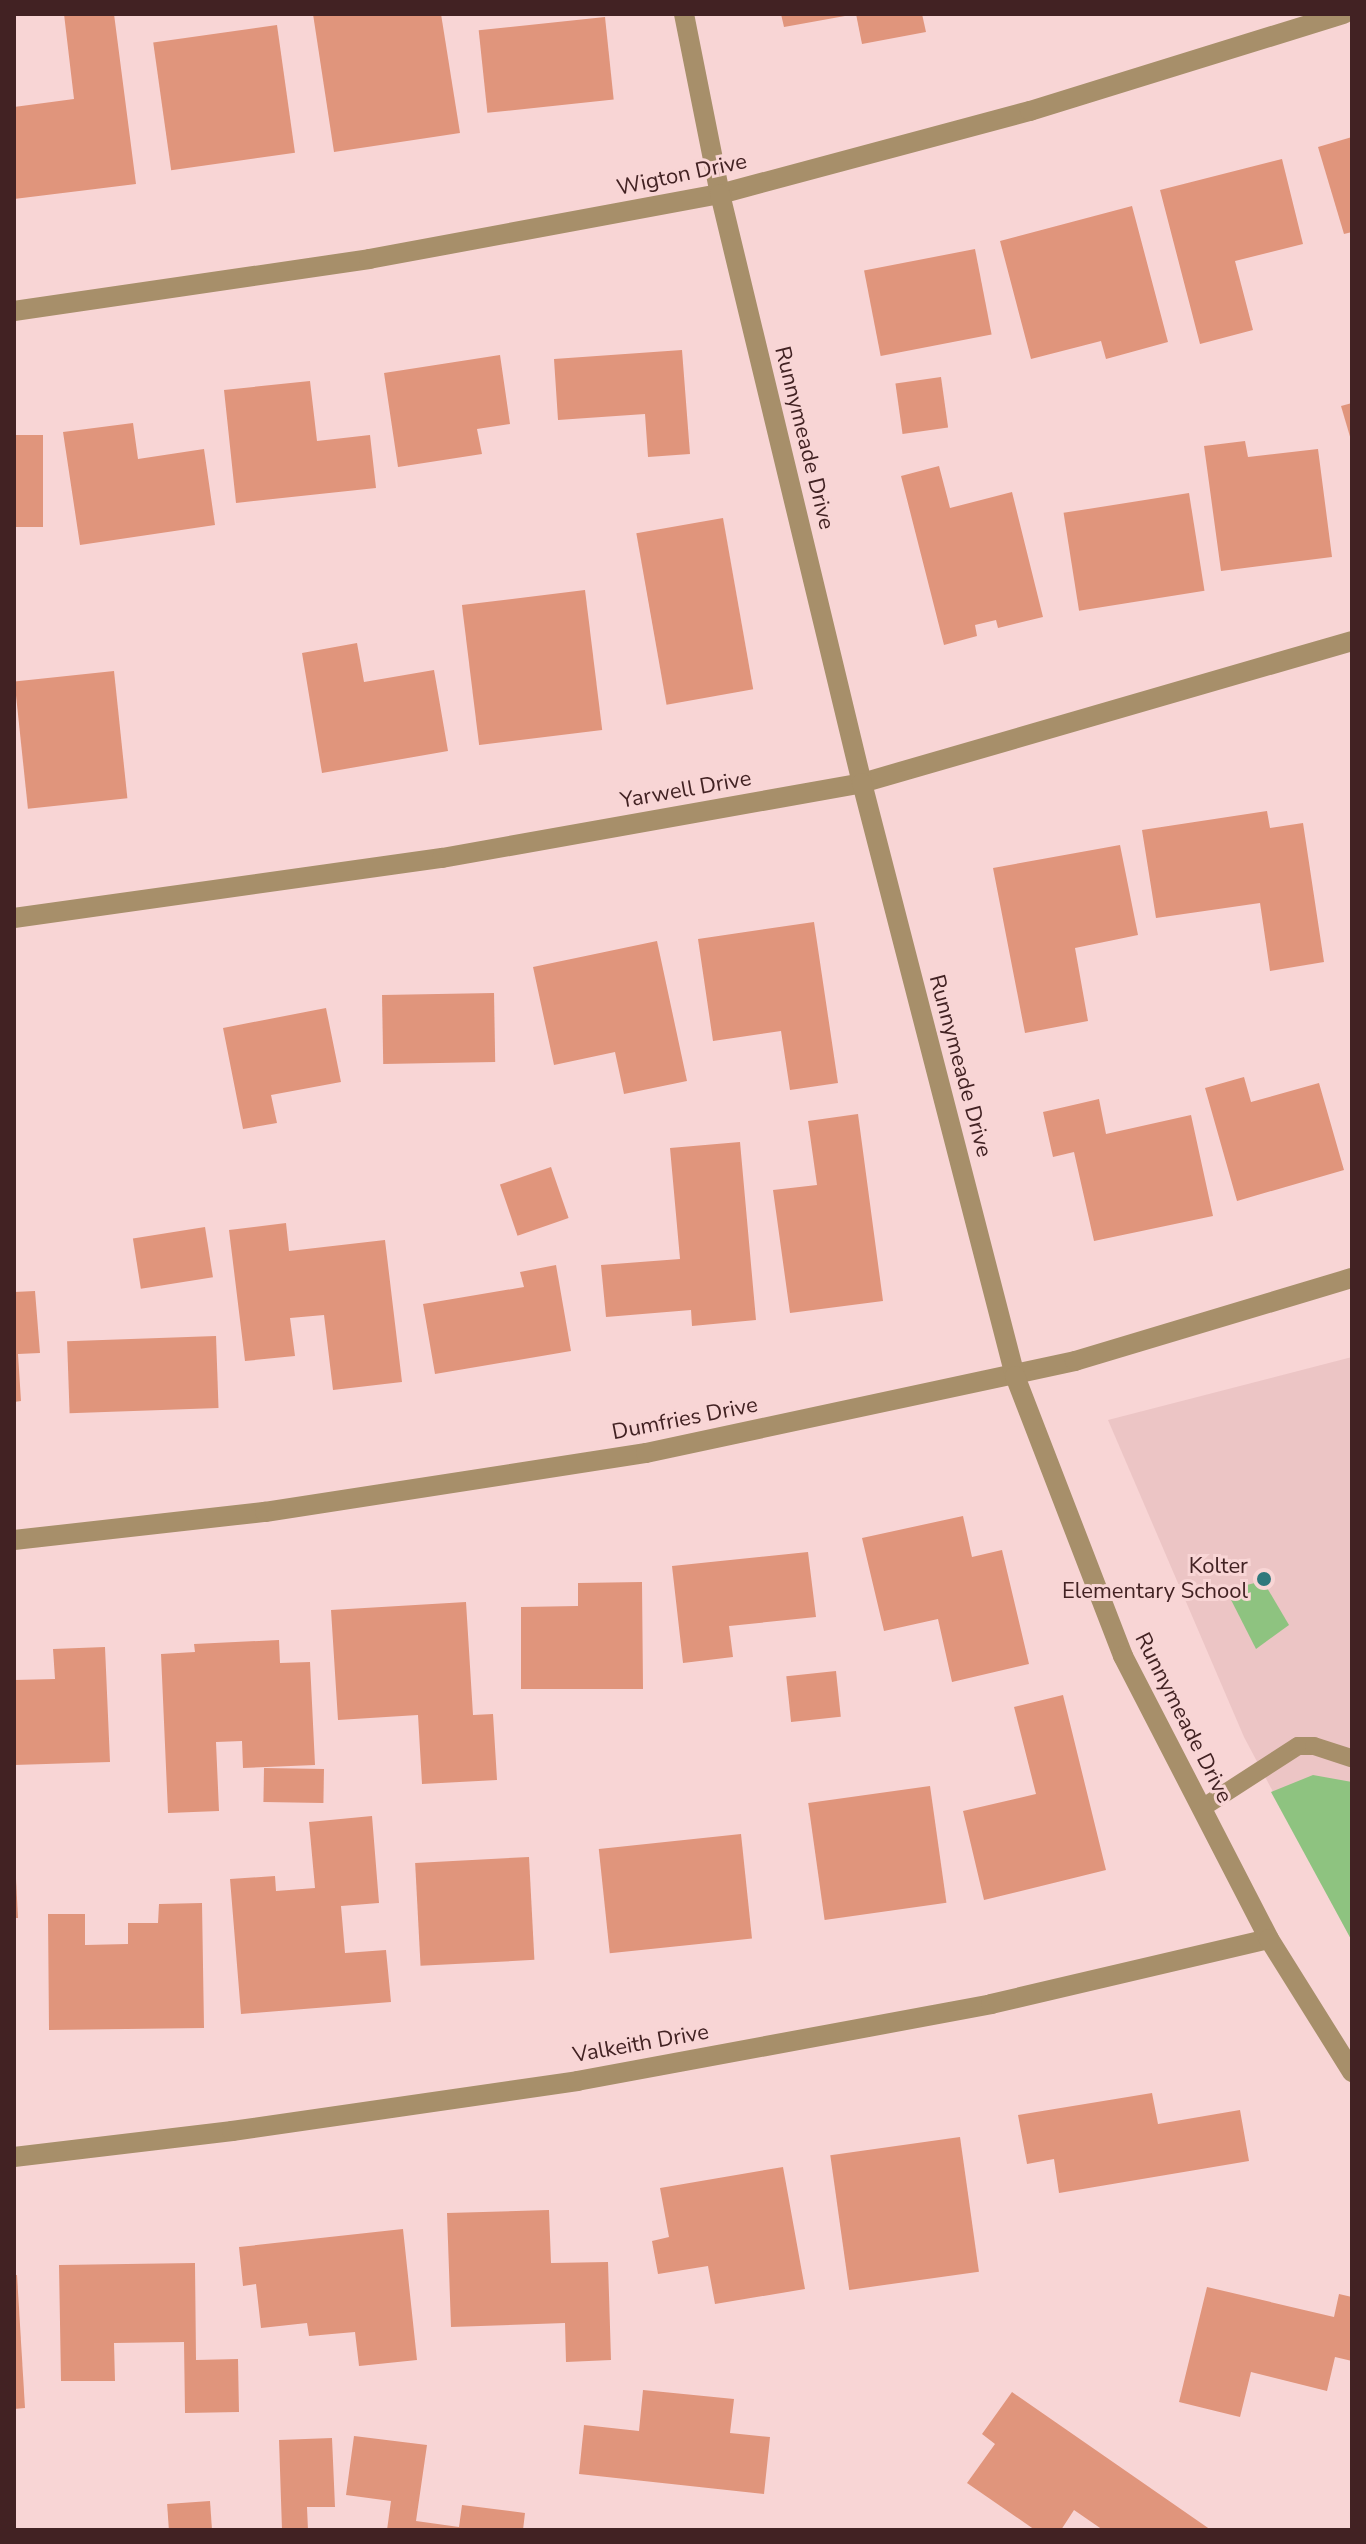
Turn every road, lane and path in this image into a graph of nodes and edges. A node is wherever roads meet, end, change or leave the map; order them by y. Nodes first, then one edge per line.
1 (684, 14) edge
2 (1343, 14) edge
3 (720, 194) junction
4 (14, 311) edge
5 (1352, 641) edge
6 (862, 783) junction
7 (14, 918) edge
8 (1352, 1278) edge
9 (1015, 1376) junction
10 (14, 1540) edge
11 (1352, 1758) edge
12 (1202, 1808) junction
13 (1269, 1939) junction
14 (1352, 2072) edge
15 (14, 2157) edge

1 - 3 street, Runnymeade Drive
2 - 3 street, Wigton Drive
3 - 4 street, Wigton Drive
3 - 6 street, Runnymeade Drive
5 - 6 street, Yarwell Drive
6 - 7 street, Yarwell Drive
6 - 9 street, Runnymeade Drive
8 - 9 street, Dumfries Drive
9 - 10 street, Dumfries Drive
9 - 12 street, Runnymeade Drive
11 - 12 lane
12 - 13 street, Runnymeade Drive
13 - 14 street, Runnymeade Drive
13 - 15 street, Valkeith Drive

